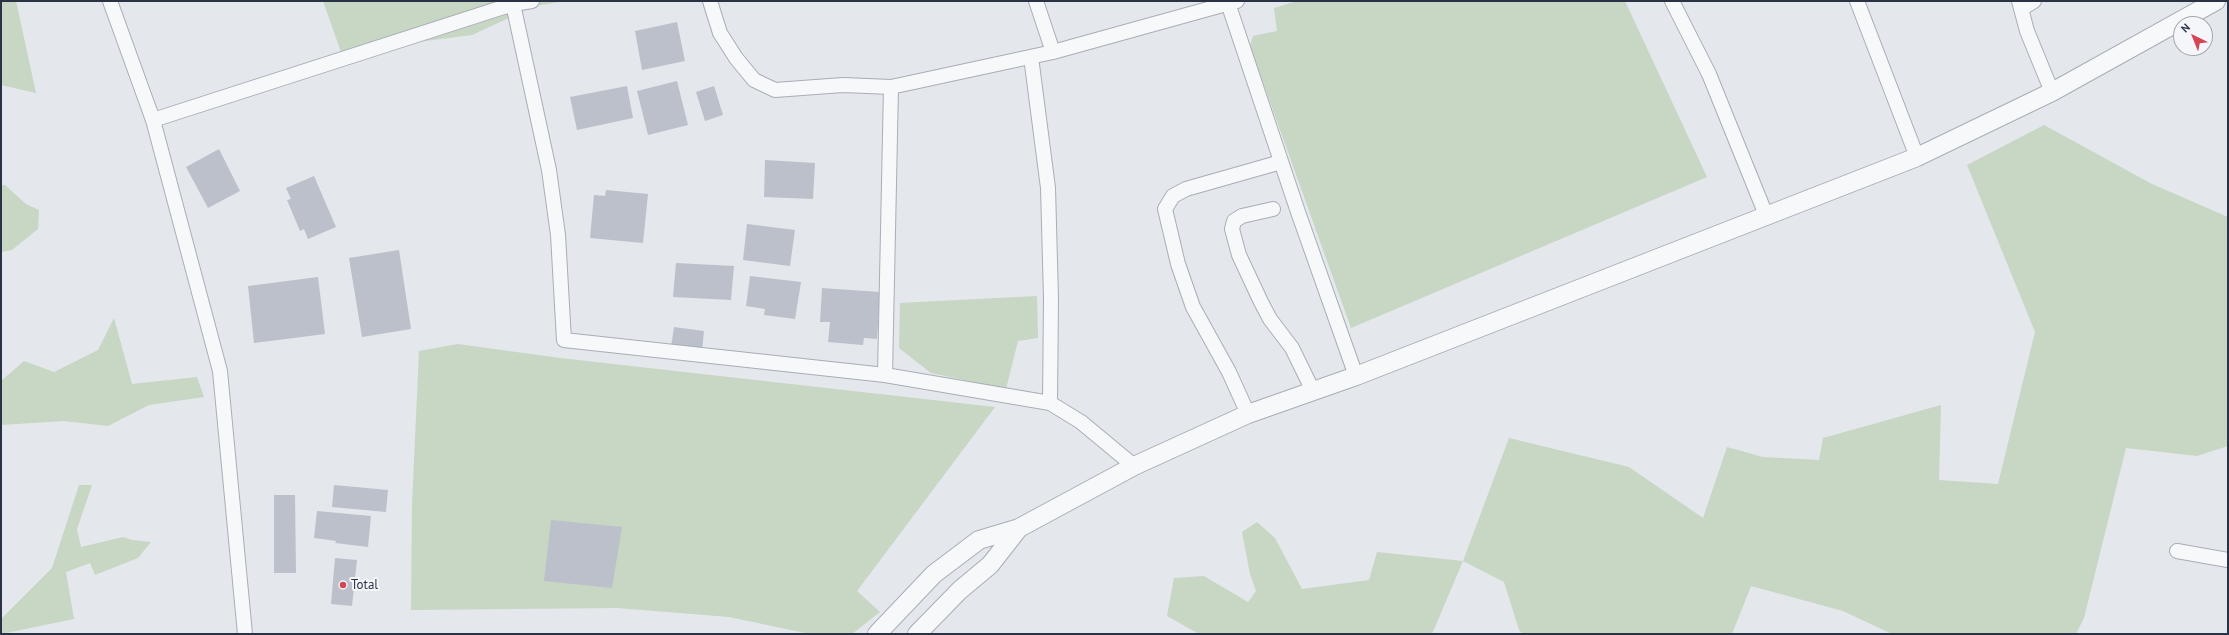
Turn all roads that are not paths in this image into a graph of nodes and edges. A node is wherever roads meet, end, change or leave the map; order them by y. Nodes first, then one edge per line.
1 (110, 1) edge
2 (532, 1) edge
3 (710, 1) edge
4 (1036, 1) edge
5 (1672, 1) edge
6 (1857, 1) edge
7 (2034, 1) edge
8 (2216, 1) edge
9 (1233, 2) edge
10 (513, 4) junction
11 (2020, 5) edge
12 (1053, 52) junction
13 (1030, 57) junction
14 (891, 87) junction
15 (2052, 92) junction
16 (153, 120) junction
17 (1917, 157) junction
18 (1281, 162) junction
19 (1273, 209) dead end
20 (1766, 215) junction
21 (885, 375) junction
22 (1356, 376) junction
23 (1313, 391) junction
24 (1050, 403) junction
25 (1248, 414) junction
26 (1134, 466) junction
27 (1019, 528) junction
28 (2177, 551) dead end
29 (2228, 560) edge
30 (245, 634) edge
31 (877, 634) edge
32 (917, 634) edge

1 - 16 street
2 - 10 street
3 - 14 street
4 - 12 street
5 - 20 street
6 - 17 street
7 - 11 street
8 - 15 street
9 - 12 street
9 - 18 street
10 - 16 street
10 - 21 street
11 - 15 street
12 - 13 street
13 - 14 street
13 - 24 street
14 - 21 street
15 - 17 street
16 - 30 street
17 - 20 street
18 - 22 street
18 - 25 street
19 - 23 street
20 - 22 street
21 - 24 street
22 - 23 street
23 - 25 street
24 - 26 street
25 - 26 street
26 - 27 street
27 - 31 street
27 - 32 street
28 - 29 street

